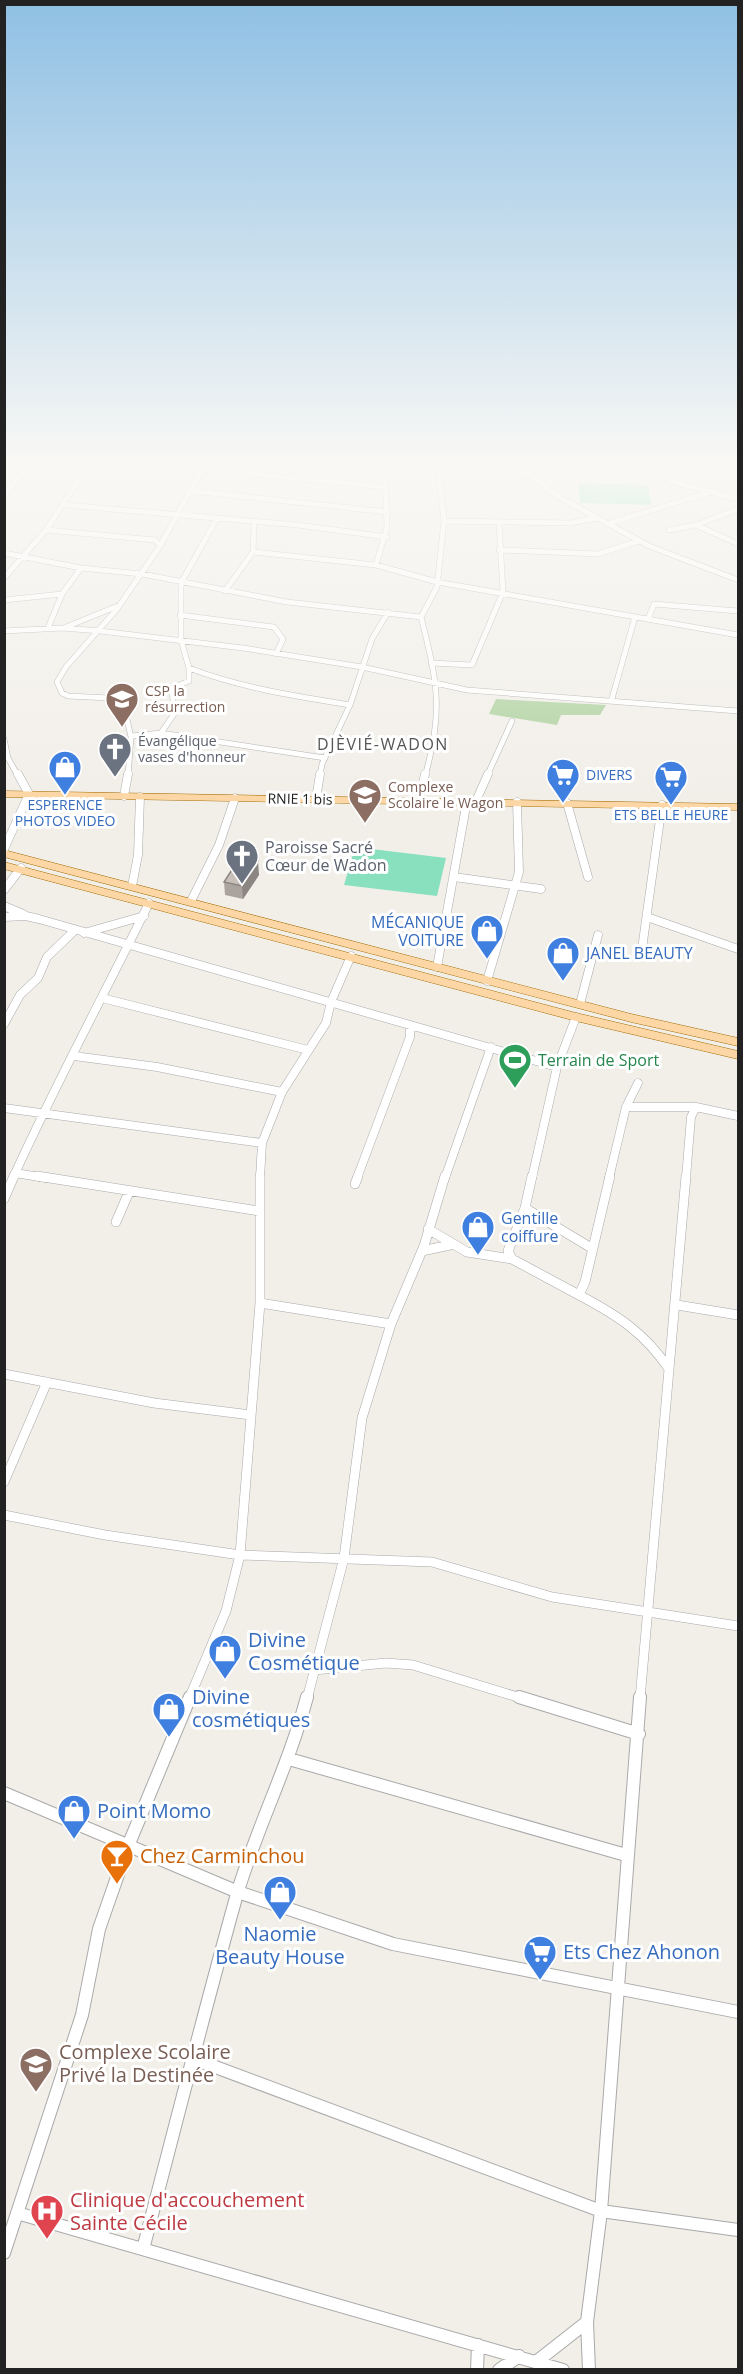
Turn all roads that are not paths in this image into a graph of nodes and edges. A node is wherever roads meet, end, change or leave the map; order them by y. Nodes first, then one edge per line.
1 (75, 576) edge
2 (141, 576) edge
3 (150, 576) edge
4 (186, 576) edge
5 (235, 576) edge
6 (415, 576) edge
7 (438, 576) edge
8 (502, 576) edge
9 (437, 582) junction
10 (182, 583) junction
11 (224, 592) junction
12 (503, 592) junction
13 (62, 594) junction
14 (4, 600) edge
15 (121, 604) junction
16 (738, 610) edge
17 (388, 612) junction
18 (180, 615) junction
19 (421, 617) junction
20 (635, 617) junction
21 (648, 620) junction
22 (48, 628) junction
23 (63, 628) junction
24 (4, 631) edge
25 (100, 631) junction
26 (738, 635) edge
27 (181, 640) junction
28 (276, 654) junction
29 (431, 663) junction
30 (362, 667) junction
31 (189, 668) junction
32 (207, 675) junction
33 (189, 677) junction
34 (438, 685) junction
35 (611, 702) junction
36 (350, 705) junction
37 (738, 711) edge
38 (512, 721) dead end
39 (161, 733) junction
40 (132, 736) junction
41 (4, 739) edge
42 (325, 758) junction
43 (4, 794) edge
44 (29, 794) junction
45 (124, 796) junction
46 (140, 797) junction
47 (235, 798) junction
48 (316, 799) junction
49 (419, 800) junction
50 (472, 801) junction
51 (517, 802) junction
52 (567, 803) junction
53 (662, 805) junction
54 (738, 807) edge
55 (4, 851) edge
56 (4, 865) edge
57 (21, 868) junction
58 (454, 877) junction
59 (588, 877) dead end
60 (516, 885) junction
61 (132, 886) junction
62 (541, 889) dead end
63 (4, 890) edge
64 (191, 901) junction
65 (149, 903) junction
66 (4, 906) edge
67 (26, 916) junction
68 (144, 916) junction
69 (4, 917) edge
70 (647, 917) junction
71 (79, 932) junction
72 (598, 935) dead end
73 (129, 945) junction
74 (738, 949) edge
75 (351, 956) junction
76 (641, 956) dead end
77 (437, 967) junction
78 (487, 981) junction
79 (102, 998) junction
80 (331, 1002) junction
81 (580, 1004) junction
82 (576, 1017) junction
83 (4, 1024) edge
84 (410, 1024) junction
85 (424, 1028) junction
86 (410, 1037) junction
87 (738, 1042) edge
88 (491, 1047) junction
89 (308, 1050) junction
90 (738, 1055) edge
91 (74, 1056) junction
92 (557, 1067) junction
93 (638, 1083) dead end
94 (282, 1092) junction
95 (626, 1107) junction
96 (4, 1108) edge
97 (43, 1112) junction
98 (694, 1112) junction
99 (738, 1116) edge
100 (262, 1143) junction
101 (15, 1173) junction
102 (355, 1184) dead end
103 (129, 1192) junction
104 (4, 1198) edge
105 (525, 1208) junction
106 (259, 1211) junction
107 (116, 1222) dead end
108 (428, 1229) junction
109 (450, 1245) junction
110 (593, 1249) junction
111 (422, 1251) junction
112 (512, 1259) junction
113 (579, 1295) junction
114 (260, 1303) junction
115 (676, 1305) junction
116 (738, 1315) edge
117 (391, 1324) junction
118 (669, 1369) junction
119 (4, 1374) edge
120 (47, 1382) junction
121 (251, 1415) junction
122 (4, 1482) edge
123 (4, 1515) edge
124 (240, 1555) junction
125 (344, 1557) junction
126 (649, 1610) junction
127 (738, 1626) edge
128 (314, 1670) junction
129 (639, 1734) junction
130 (289, 1759) junction
131 (4, 1793) edge
132 (128, 1846) junction
133 (626, 1855) junction
134 (238, 1892) junction
135 (618, 1988) junction
136 (738, 2012) edge
137 (194, 2059) junction
138 (601, 2211) junction
139 (17, 2213) junction
140 (738, 2230) edge
141 (143, 2249) junction
142 (4, 2253) edge
143 (587, 2322) junction
144 (478, 2345) junction
145 (519, 2356) junction
146 (536, 2362) junction
147 (477, 2370) edge
148 (500, 2370) edge
149 (563, 2370) edge
150 (589, 2370) edge

1 - 13 street
2 - 15 street
3 - 10 street
4 - 10 street
5 - 11 street
6 - 9 street
7 - 9 street
8 - 12 street
9 - 12 street
9 - 19 street
10 - 11 street
10 - 18 street
11 - 17 street
12 - 20 street
12 - 29 street
13 - 14 street
13 - 22 street
15 - 23 street
15 - 25 street
16 - 21 street
17 - 19 street
17 - 30 street
18 - 27 street
18 - 28 street
19 - 29 street
20 - 21 street
20 - 35 street
21 - 26 street
22 - 23 street
22 - 24 street
23 - 25 street
25 - 27 street
25 - 40 street
27 - 28 street
27 - 31 street
28 - 30 street
29 - 34 street
30 - 34 street
30 - 36 street
31 - 32 street
31 - 33 street
32 - 33 street
32 - 36 street
33 - 39 street
34 - 35 street
34 - 49 street
35 - 37 street
36 - 42 street
38 - 50 street
39 - 40 street
39 - 42 street
40 - 45 street
41 - 44 street
42 - 48 street
43 - 44 main road, RNIE 1 bis
44 - 45 main road, RNIE 1 bis
44 - 55 street
45 - 46 main road, RNIE 1 bis
46 - 47 main road, RNIE 1 bis
46 - 61 street
47 - 48 main road, RNIE 1 bis
47 - 64 street
48 - 49 main road, RNIE 1 bis
49 - 50 main road, RNIE 1 bis
50 - 51 main road, RNIE 1 bis
50 - 58 street
51 - 52 main road, RNIE 1 bis
51 - 60 street
52 - 53 main road, RNIE 1 bis
52 - 59 street
53 - 54 main road, RNIE 1 bis
53 - 70 street
55 - 61 main road
56 - 57 main road
57 - 63 street
57 - 65 main road
58 - 60 street
58 - 77 street
60 - 62 street
60 - 78 street
61 - 64 main road
64 - 77 main road
65 - 68 street
65 - 75 main road
66 - 67 street
67 - 69 street
67 - 71 street
68 - 71 street
68 - 73 street
70 - 74 street
70 - 76 street
71 - 73 street
71 - 83 street
72 - 81 street
73 - 79 street
73 - 80 street
75 - 80 street
75 - 82 main road
77 - 78 main road
78 - 81 main road
79 - 89 street
79 - 91 street
80 - 84 street
80 - 89 street
81 - 87 main road
82 - 90 main road
82 - 92 street
84 - 85 street
84 - 86 street
85 - 86 street
85 - 88 street
86 - 102 street
88 - 92 street
88 - 108 street
89 - 94 street
91 - 94 street
91 - 97 street
92 - 105 street
93 - 95 street
94 - 100 street
95 - 98 street
95 - 110 street
96 - 97 street
97 - 100 street
97 - 101 street
98 - 99 street
98 - 115 street
100 - 106 street
101 - 103 street
101 - 104 street
103 - 106 street
103 - 107 street
105 - 110 street
105 - 112 street
106 - 114 street
108 - 109 street
108 - 111 street
109 - 111 street
109 - 112 street
110 - 113 street
111 - 117 street
112 - 113 street
113 - 118 street
114 - 117 street
114 - 121 street
115 - 116 street
115 - 118 street
117 - 125 street
118 - 126 street
119 - 120 street
120 - 121 street
120 - 122 street
121 - 124 street
123 - 124 street
124 - 125 street
124 - 132 street
125 - 126 street
125 - 128 street
126 - 127 street
126 - 129 street
128 - 129 street
128 - 130 street
129 - 133 street
130 - 133 street
130 - 134 street
131 - 132 street
132 - 134 street
132 - 139 street
133 - 135 street
134 - 135 street
134 - 137 street
135 - 136 street
135 - 138 street
137 - 138 street
137 - 141 street
138 - 140 street
138 - 143 street
139 - 141 street
139 - 142 street
141 - 144 street
143 - 146 street
143 - 150 street
144 - 145 street
144 - 147 street
145 - 146 street
145 - 148 street
146 - 149 street

